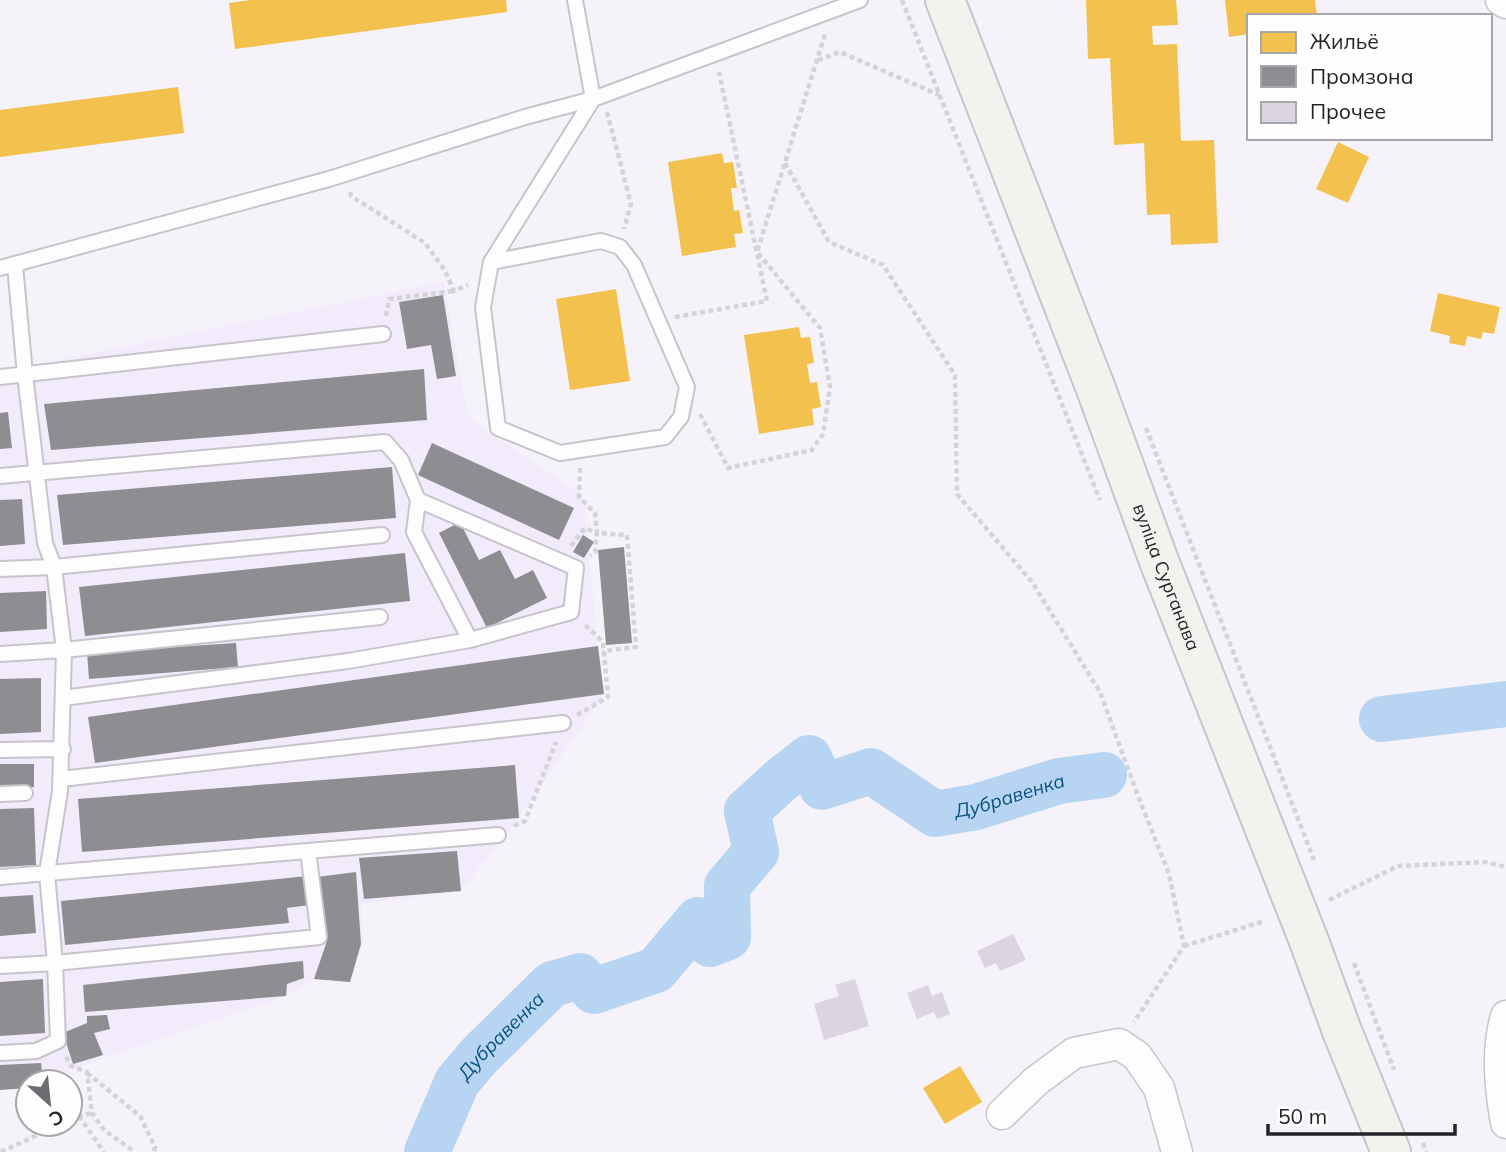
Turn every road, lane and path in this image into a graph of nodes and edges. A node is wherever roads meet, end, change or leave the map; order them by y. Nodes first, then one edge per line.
1 (575, 0) edge
2 (860, 0) edge
3 (946, 0) edge
4 (1501, 0) edge
5 (1506, 4) edge
6 (832, 10) junction
7 (716, 54) junction
8 (817, 60) junction
9 (940, 95) dead end
10 (598, 97) junction
11 (785, 163) junction
12 (345, 174) junction
13 (620, 247) junction
14 (757, 252) junction
15 (15, 265) junction
16 (0, 268) edge
17 (490, 269) junction
18 (454, 291) junction
19 (658, 320) junction
20 (383, 334) joint
21 (25, 375) junction
22 (0, 377) edge
23 (687, 387) junction
24 (1144, 422) dead end
25 (581, 450) junction
26 (38, 473) junction
27 (0, 476) edge
28 (418, 500) junction
29 (597, 533) junction
30 (382, 535) dead end
31 (560, 560) junction
32 (54, 567) junction
33 (0, 569) edge
34 (380, 617) dead end
35 (470, 640) junction
36 (65, 650) junction
37 (603, 651) dead end
38 (0, 654) edge
39 (63, 698) junction
40 (563, 723) dead end
41 (63, 749) junction
42 (0, 750) edge
43 (61, 779) junction
44 (26, 793) dead end
45 (0, 794) edge
46 (498, 835) dead end
47 (308, 851) junction
48 (1314, 861) dead end
49 (1506, 867) edge
50 (47, 873) junction
51 (0, 877) edge
52 (1329, 900) dead end
53 (1265, 921) dead end
54 (1184, 946) junction
55 (55, 963) junction
56 (1353, 963) dead end
57 (0, 966) edge
58 (1506, 1016) edge
59 (58, 1041) junction
60 (1119, 1044) junction
61 (0, 1053) edge
62 (87, 1072) junction
63 (1397, 1076) dead end
64 (92, 1113) junction
65 (84, 1114) edge
66 (1002, 1114) dead end
67 (84, 1122) edge
68 (1506, 1123) edge
69 (31, 1138) edge
70 (1406, 1146) edge
71 (1, 1152) edge
72 (104, 1152) edge
73 (135, 1152) edge
74 (154, 1152) edge
75 (1177, 1152) edge
76 (1426, 1152) edge

1 - 10 lane
2 - 6 lane
3 - 70 main road, вуліца Сурганава
4 - 5 street
6 - 7 lane
6 - 8 path
7 - 10 lane
7 - 14 path
8 - 9 path
8 - 11 path
10 - 12 lane
10 - 13 path
10 - 17 lane
11 - 14 path
11 - 54 path
12 - 15 lane
12 - 18 path
13 - 17 lane
13 - 19 lane
14 - 19 path
14 - 23 path
15 - 16 lane
15 - 21 lane
17 - 18 path
17 - 25 lane
18 - 20 path
19 - 23 lane
20 - 21 lane
21 - 22 lane
21 - 26 lane
23 - 25 lane
24 - 48 path
25 - 29 path
26 - 27 lane
26 - 28 lane
26 - 32 lane
28 - 31 lane
28 - 35 lane
29 - 31 path
29 - 37 path
30 - 32 lane
31 - 35 lane
32 - 33 lane
32 - 36 lane
34 - 36 lane
35 - 39 lane
36 - 38 lane
36 - 39 lane
39 - 41 lane
40 - 43 lane
41 - 42 lane
41 - 43 lane
43 - 50 lane
44 - 45 lane
46 - 47 lane
47 - 50 lane
47 - 55 lane
49 - 52 path
50 - 51 lane
50 - 55 lane
53 - 54 path
54 - 60 path
55 - 57 lane
55 - 59 lane
56 - 63 path
58 - 68 street
59 - 61 lane
59 - 62 path
60 - 66 street
60 - 75 street
62 - 64 path
62 - 74 path
64 - 65 path
64 - 73 path
67 - 72 path
69 - 71 path
70 - 76 path

